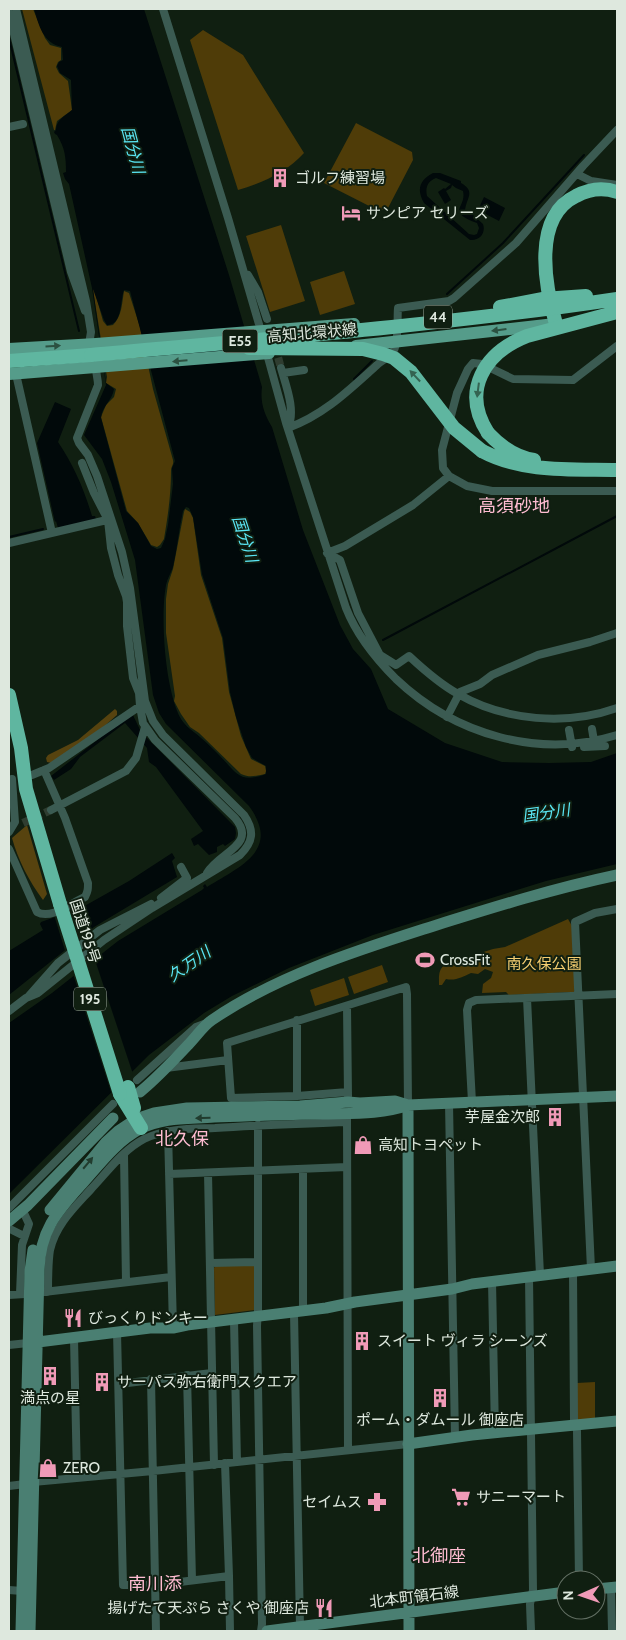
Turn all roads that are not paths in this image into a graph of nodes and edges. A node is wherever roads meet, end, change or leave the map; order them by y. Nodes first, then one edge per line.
1 (16, 9) edge
2 (163, 9) edge
3 (9, 13) edge
4 (23, 124) dead end
5 (9, 127) edge
6 (617, 130) edge
7 (577, 174) junction
8 (617, 185) edge
9 (617, 192) edge
10 (617, 199) edge
11 (243, 266) junction
12 (617, 291) edge
13 (617, 295) edge
14 (617, 299) edge
15 (554, 303) junction
16 (617, 314) edge
17 (87, 315) junction
18 (393, 324) junction
19 (556, 324) junction
20 (262, 327) junction
21 (396, 342) junction
22 (617, 346) edge
23 (9, 349) edge
24 (265, 354) junction
25 (94, 358) junction
26 (9, 361) edge
27 (304, 370) dead end
28 (12, 374) edge
29 (288, 428) junction
30 (82, 463) dead end
31 (617, 463) edge
32 (617, 470) edge
33 (449, 476) junction
34 (617, 491) edge
35 (109, 519) junction
36 (52, 533) junction
37 (9, 543) edge
38 (327, 553) junction
39 (617, 633) edge
40 (378, 657) junction
41 (458, 694) junction
42 (9, 695) edge
43 (141, 696) junction
44 (140, 706) junction
45 (617, 708) edge
46 (447, 717) junction
47 (145, 729) junction
48 (592, 729) dead end
49 (569, 730) dead end
50 (617, 735) edge
51 (594, 741) junction
52 (572, 744) junction
53 (605, 746) dead end
54 (24, 776) edge
55 (59, 805) junction
56 (50, 810) tunnel mouth
57 (23, 823) tunnel mouth
58 (10, 828) edge
59 (9, 849) edge
60 (182, 868) dead end
61 (617, 875) edge
62 (205, 877) junction
63 (151, 906) junction
64 (617, 909) edge
65 (617, 994) edge
66 (578, 996) junction
67 (527, 998) junction
68 (347, 1006) junction
69 (10, 1009) edge
70 (297, 1020) junction
71 (211, 1021) junction
72 (228, 1060) junction
73 (166, 1068) junction
74 (128, 1092) junction
75 (297, 1096) junction
76 (617, 1096) edge
77 (583, 1097) junction
78 (532, 1099) junction
79 (472, 1102) junction
80 (449, 1103) junction
81 (408, 1105) junction
82 (348, 1107) junction
83 (114, 1118) dead end
84 (138, 1123) junction
85 (258, 1125) junction
86 (168, 1131) junction
87 (124, 1155) junction
88 (347, 1167) junction
89 (303, 1169) junction
90 (258, 1170) junction
91 (208, 1173) junction
92 (169, 1174) junction
93 (9, 1208) edge
94 (23, 1211) junction
95 (9, 1221) edge
96 (9, 1229) edge
97 (24, 1236) junction
98 (258, 1262) junction
99 (210, 1263) junction
100 (617, 1266) edge
101 (592, 1269) junction
102 (573, 1271) junction
103 (535, 1276) junction
104 (171, 1277) junction
105 (492, 1281) junction
106 (126, 1282) junction
107 (452, 1289) junction
108 (34, 1293) junction
109 (9, 1295) edge
110 (408, 1295) junction
111 (348, 1303) junction
112 (299, 1311) junction
113 (257, 1316) junction
114 (234, 1320) junction
115 (212, 1322) junction
116 (173, 1328) junction
117 (117, 1332) junction
118 (74, 1338) junction
119 (32, 1343) junction
120 (9, 1345) edge
121 (212, 1373) junction
122 (187, 1375) junction
123 (151, 1379) junction
124 (119, 1384) junction
125 (617, 1421) edge
126 (575, 1425) junction
127 (532, 1430) junction
128 (495, 1433) junction
129 (455, 1438) junction
130 (408, 1444) junction
131 (348, 1450) junction
132 (297, 1456) junction
133 (259, 1460) junction
134 (237, 1462) junction
135 (225, 1463) junction
136 (214, 1464) junction
137 (189, 1467) junction
138 (153, 1471) junction
139 (120, 1474) junction
140 (77, 1478) junction
141 (29, 1483) junction
142 (9, 1486) edge
143 (579, 1570) edge
144 (229, 1576) junction
145 (192, 1580) junction
146 (155, 1585) junction
147 (614, 1588) edge
148 (9, 1590) edge
149 (22, 1591) junction
150 (556, 1593) edge
151 (531, 1596) junction
152 (409, 1612) junction
153 (300, 1627) junction
154 (21, 1631) edge
155 (30, 1631) edge
156 (156, 1631) edge
157 (230, 1631) edge
158 (261, 1631) edge
159 (274, 1631) edge
160 (409, 1631) edge
161 (531, 1631) edge
162 (612, 1631) edge

1 - 17 street
2 - 11 street
3 - 17 street
4 - 5 street
6 - 7 street
7 - 8 street
7 - 18 street
9 - 15 highway
10 - 15 highway
11 - 20 street
11 - 20 street
12 - 18 highway, bridge
13 - 15 main road, 高知北環状線 / 44
14 - 18 highway, E55, bridge
15 - 18 main road, 高知北環状線 / 44
15 - 19 highway
16 - 19 main road, 高知北環状線 / 44
16 -> 31 highway, bridge
17 - 25 street
18 - 20 main road, 高知北環状線 / 44
18 - 21 street
18 - 25 highway, E55, bridge
19 -> 21 main road, 高知北環状線 / 44
20 - 25 main road, 高知北環状線 / 44
21 - 24 main road, 高知北環状線 / 44
21 - 29 street
22 - 33 street
23 -> 25 main road, 高知北環状線 / 44
24 -> 25 main road, 高知北環状線 / 44
24 - 29 street
25 - 26 highway, E55
25 - 28 main road, 高知北環状線 / 44
32 -> 25 highway, bridge
25 - 35 street
27 - 29 street
28 - 36 street
29 - 38 street
30 - 35 street
33 - 34 street
33 - 38 street
35 - 36 street
35 - 43 street
36 - 37 street
38 - 40 street
39 - 41 street
40 - 41 street
40 - 46 street
41 - 45 street
41 - 46 street
42 - 54 highway, 国道195号 / 195
43 - 44 street
43 - 62 street
44 - 47 street
44 - 54 street
46 - 52 street
47 - 55 street
47 - 62 street
48 - 51 street
49 - 52 street
50 - 51 street
51 - 52 street
52 - 53 street
54 - 55 street
54 - 58 street
54 - 74 highway, 国道195号 / 195, bridge
55 - 56 street
55 - 59 street
57 - 58 street
60 - 63 street
61 - 71 street
62 - 63 street
63 - 69 street
64 - 66 street
65 - 66 street
66 - 67 street
66 - 77 street
67 - 78 street
67 - 79 street
68 - 70 street
68 - 81 street
68 - 82 street
70 - 72 street
70 - 75 street
71 - 73 street
71 - 74 street
72 - 73 street
72 - 75 street
73 - 74 street
74 - 84 highway, 国道195号 / 195
74 - 93 street
75 - 82 street
76 - 77 street
77 - 78 street
77 - 101 street
78 - 79 street
78 - 103 street
79 - 80 street
80 - 81 street
80 - 107 street
81 - 82 street
81 - 110 street
82 - 84 street
82 - 85 street
82 - 88 street
83 - 94 street
84 - 108 street
85 - 86 street
85 - 90 street
86 - 87 street
86 - 92 street
87 - 106 street
87 - 108 street
88 - 89 street
88 - 111 street
89 - 90 street
89 - 112 street
90 - 91 street
90 - 98 street
91 - 92 street
91 - 99 street
92 - 104 street
94 - 95 street
94 - 97 street
96 - 97 street
97 - 108 street
98 - 99 street
98 - 113 street
99 - 115 street
100 - 101 street
101 - 102 street
102 - 103 street
102 - 126 street
103 - 105 street
103 - 127 street
104 - 106 street
104 - 116 street
105 - 107 street
105 - 128 street
106 - 108 street
107 - 110 street
107 - 129 street
108 - 109 street
108 - 119 street
110 - 111 street
110 - 130 street
111 - 112 street
111 - 131 street
112 - 113 street
112 - 132 street
113 - 114 street
113 - 133 street
114 - 115 street
114 - 134 street
115 - 116 street
115 - 121 street
116 - 117 street
117 - 118 street
117 - 124 street
118 - 119 street
118 - 140 street
119 - 120 street
119 - 141 street
121 - 122 street
121 - 136 street
122 - 123 street
122 - 137 street
123 - 124 street
123 - 138 street
124 - 139 street
125 - 126 street
126 - 127 street
126 - 143 street
127 - 128 street
127 - 151 street
128 - 129 street
129 - 130 street
130 - 131 street
130 - 152 street
131 - 132 street
132 - 133 street
132 - 153 street
133 - 134 street
133 - 158 street
134 - 135 street
135 - 136 street
135 - 144 street
136 - 137 street
137 - 138 street
137 - 145 street
138 - 139 street
138 - 146 street
139 - 140 street
139 - 146 street
140 - 141 street
141 - 142 street
141 - 149 street
141 - 155 street
144 - 145 street
144 - 157 street
145 - 146 street
146 - 156 street
147 - 162 street
148 - 149 street
149 - 154 street
150 - 151 street, 北本町領石線
151 - 152 street, 北本町領石線
151 - 161 street
152 - 153 street, 北本町領石線
152 - 160 street
153 - 159 street, 北本町領石線

